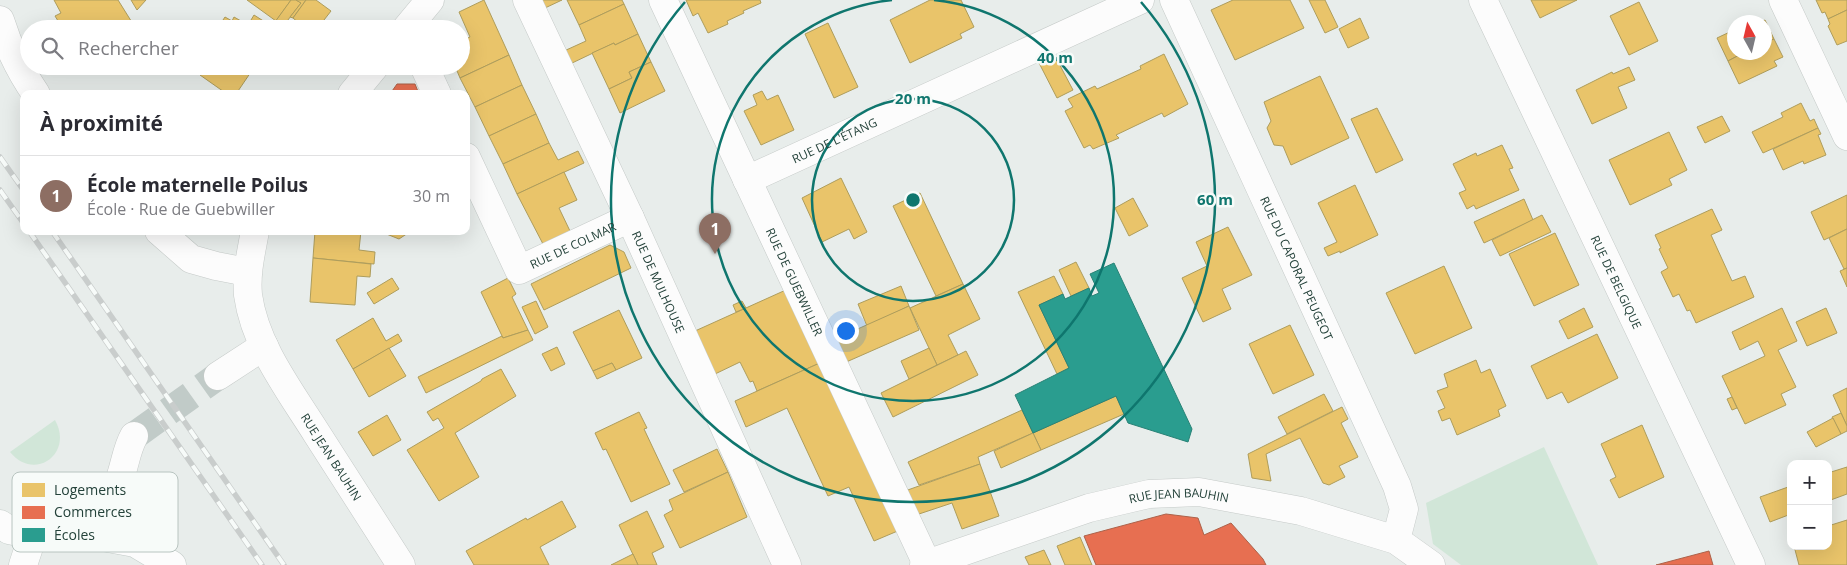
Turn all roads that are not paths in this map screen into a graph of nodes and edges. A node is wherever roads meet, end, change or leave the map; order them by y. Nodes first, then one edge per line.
1 (430, 0) edge
2 (527, 0) edge
3 (663, 0) edge
4 (1140, 0) edge
5 (1174, 0) edge
6 (1483, 0) edge
7 (1783, 0) edge
8 (0, 20) edge
9 (413, 20) edge
10 (20, 68) edge
11 (24, 75) edge
12 (368, 75) edge
13 (428, 75) edge
14 (33, 90) edge
15 (355, 90) edge
16 (435, 90) edge
17 (1847, 136) edge
18 (470, 166) edge
19 (747, 180) junction
20 (630, 218) junction
21 (164, 235) edge
22 (254, 235) edge
23 (247, 272) junction
24 (264, 346) junction
25 (218, 376) tunnel mouth
26 (134, 436) tunnel mouth
27 (122, 472) edge
28 (0, 524) edge
29 (12, 531) edge
30 (1396, 540) junction
31 (28, 552) edge
32 (150, 552) edge
33 (925, 564) edge
34 (23, 565) edge
35 (172, 565) edge
36 (401, 565) edge
37 (787, 565) edge
38 (1431, 565) edge
39 (1751, 565) edge

1 - 9 street
2 - 20 street, RUE DE MULHOUSE
3 - 19 street, RUE DE GUEBWILLER
4 - 19 street, RUE DE L'ÉTANG
5 - 30 street, RUE DU CAPORAL PEUGEOT
6 - 39 street, RUE DE BELGIQUE
7 - 17 street
8 - 10 street
11 - 14 street
12 - 15 street
13 - 16 street
18 - 20 street, RUE DE COLMAR
19 - 33 street, RUE DE GUEBWILLER
20 - 37 street, RUE DE MULHOUSE
21 - 23 street
22 - 23 street, RUE JEAN BAUHIN
23 - 24 street, RUE JEAN BAUHIN
24 - 25 street
24 - 36 street, RUE JEAN BAUHIN
26 - 27 street
28 - 29 street
30 - 33 street, RUE JEAN BAUHIN
30 - 38 street, RUE JEAN BAUHIN
31 - 34 street
32 - 35 street

